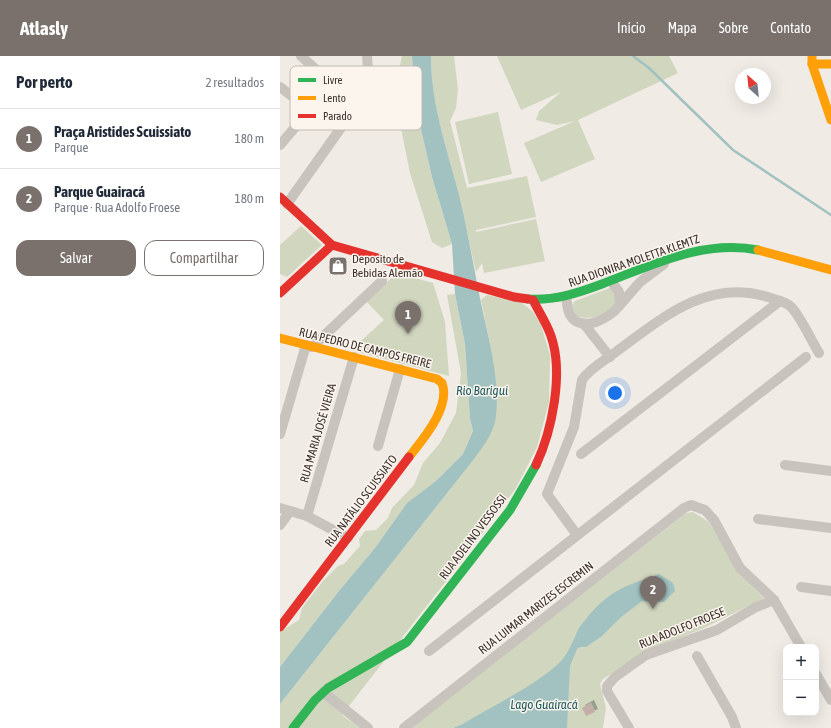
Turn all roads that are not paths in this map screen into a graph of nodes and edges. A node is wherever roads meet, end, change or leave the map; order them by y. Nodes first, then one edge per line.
1 (301, 56) edge
2 (367, 56) edge
3 (812, 60) edge
4 (831, 64) edge
5 (312, 66) edge
6 (368, 66) edge
7 (280, 87) edge
8 (290, 95) edge
9 (831, 120) edge
10 (291, 130) edge
11 (337, 130) edge
12 (282, 140) edge
13 (283, 200) edge
14 (332, 245) junction
15 (672, 258) junction
16 (831, 270) edge
17 (280, 279) edge
18 (382, 280) dead end
19 (611, 281) junction
20 (290, 284) junction
21 (280, 293) edge
22 (566, 296) junction
23 (533, 300) junction
24 (780, 301) junction
25 (620, 305) junction
26 (584, 324) junction
27 (280, 338) edge
28 (309, 346) junction
29 (819, 353) dead end
30 (354, 357) junction
31 (610, 357) junction
32 (806, 357) dead end
33 (400, 369) junction
34 (443, 382) joint
35 (280, 434) edge
36 (378, 446) dead end
37 (581, 454) dead end
38 (785, 465) dead end
39 (831, 471) edge
40 (285, 509) edge
41 (307, 516) junction
42 (758, 519) dead end
43 (280, 526) edge
44 (831, 528) edge
45 (578, 535) junction
46 (348, 538) junction
47 (801, 587) dead end
48 (831, 591) edge
49 (774, 600) junction
50 (280, 627) edge
51 (799, 644) edge
52 (429, 651) dead end
53 (697, 656) dead end
54 (819, 679) edge
55 (323, 692) junction
56 (831, 700) edge
57 (732, 717) junction
58 (293, 728) edge
59 (368, 728) edge
60 (404, 728) edge
61 (629, 728) edge
62 (736, 728) edge
63 (743, 728) edge

1 - 5 street
2 - 6 street
3 - 4 street
3 - 9 street
7 - 8 street
10 - 12 street
11 - 13 street
13 - 14 street
14 - 20 street
14 - 23 street, RUA DIONIRA MOLETTA KLEMTZ
15 - 16 street, RUA DIONIRA MOLETTA KLEMTZ
15 - 19 street, RUA DIONIRA MOLETTA KLEMTZ
15 - 25 street
17 - 20 street
18 - 28 street
19 - 22 street, RUA DIONIRA MOLETTA KLEMTZ
19 - 25 street
20 - 21 street
22 - 23 street, RUA DIONIRA MOLETTA KLEMTZ
22 - 26 street
23 - 55 street, RUA ADELINO VESSOSSI
24 - 29 street
24 - 31 street
24 - 37 street
25 - 26 street
26 - 31 street
27 - 28 street, RUA PEDRO DE CAMPOS FREIRE
28 - 30 street, RUA PEDRO DE CAMPOS FREIRE
28 - 35 street
30 - 33 street, RUA PEDRO DE CAMPOS FREIRE
30 - 41 street, RUA MARIA JOSÉ VIEIRA
31 - 45 street
32 - 45 street
33 - 34 street, RUA PEDRO DE CAMPOS FREIRE
33 - 36 street
34 - 46 street, RUA NATÁLIO SCUISSIATO
38 - 39 street
40 - 41 street
40 - 43 street
41 - 46 street
42 - 44 street
45 - 52 street
46 - 50 street, RUA NATÁLIO SCUISSIATO
47 - 48 street
49 - 51 street
49 - 60 street, RUA LUIMAR MARIZES ESCREMIN
49 - 61 street, RUA ADOLFO FROESE
53 - 57 street
54 - 56 street
55 - 58 street, RUA ADELINO VESSOSSI
55 - 59 street
57 - 62 street
57 - 63 street

